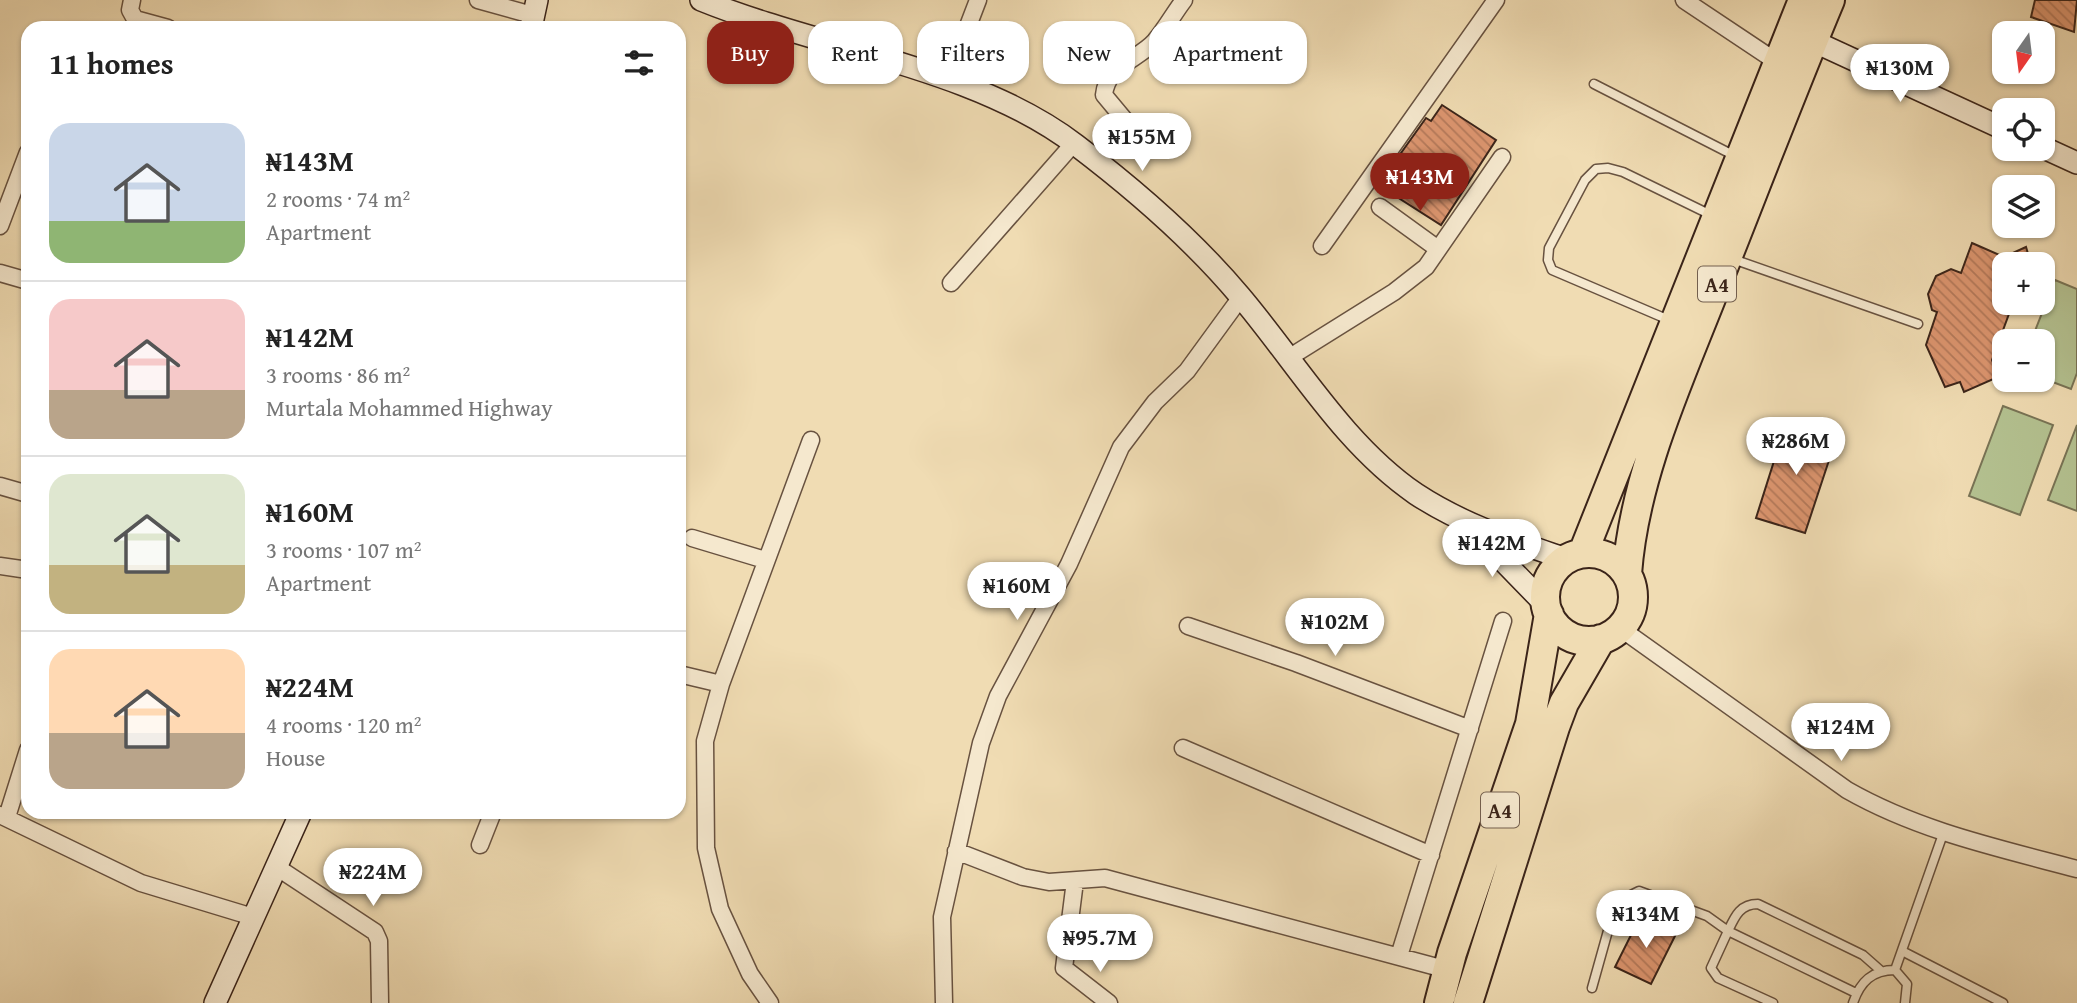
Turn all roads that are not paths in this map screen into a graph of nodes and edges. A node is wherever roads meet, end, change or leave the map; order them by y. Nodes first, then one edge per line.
1 (132, 0) edge
2 (478, 0) edge
3 (701, 0) edge
4 (978, 0) edge
5 (1184, 0) edge
6 (1496, 0) edge
7 (1684, 0) edge
8 (1802, 0) edge
9 (1830, 0) edge
10 (534, 14) edge
11 (135, 21) edge
12 (970, 21) edge
13 (1813, 41) junction
14 (1777, 62) junction
15 (917, 71) edge
16 (958, 84) edge
17 (1594, 84) dead end
18 (1992, 123) edge
19 (1074, 143) junction
20 (2055, 153) edge
21 (1502, 157) dead end
22 (1738, 158) junction
23 (1097, 161) junction
24 (2077, 163) edge
25 (21, 170) edge
26 (1380, 207) dead end
27 (1714, 216) junction
28 (0, 226) edge
29 (1322, 246) dead end
30 (1438, 250) junction
31 (1728, 257) junction
32 (0, 274) edge
33 (21, 279) edge
34 (951, 283) dead end
35 (1241, 297) junction
36 (1674, 322) junction
37 (1918, 324) dead end
38 (1290, 357) junction
39 (811, 440) dead end
40 (0, 486) edge
41 (21, 492) edge
42 (1468, 526) junction
43 (692, 538) dead end
44 (1574, 556) junction
45 (765, 559) junction
46 (0, 566) edge
47 (21, 569) edge
48 (1627, 574) junction
49 (1547, 609) junction
50 (1503, 621) dead end
51 (1188, 626) dead end
52 (1611, 634) junction
53 (686, 676) edge
54 (721, 684) junction
55 (1469, 729) junction
56 (1183, 748) dead end
57 (21, 769) edge
58 (4, 816) edge
59 (298, 819) edge
60 (490, 819) edge
61 (1943, 834) junction
62 (480, 845) dead end
63 (957, 851) junction
64 (1430, 855) junction
65 (275, 866) junction
66 (2077, 869) edge
67 (1074, 881) junction
68 (253, 917) junction
69 (1728, 931) junction
70 (1902, 951) junction
71 (1399, 956) junction
72 (1448, 970) junction
73 (1880, 970) junction
74 (1895, 970) junction
75 (1592, 988) dead end
76 (1856, 993) junction
77 (215, 1003) edge
78 (380, 1003) edge
79 (770, 1003) edge
80 (944, 1003) edge
81 (1109, 1003) edge
82 (1439, 1003) edge
83 (1468, 1003) edge
84 (1773, 1003) edge
85 (1853, 1003) edge
86 (1905, 1003) edge
87 (2003, 1003) edge

1 - 11 street
2 - 10 street
3 - 15 street
4 - 12 street
5 - 23 street
6 - 29 street
7 - 14 street
8 - 14 highway, A4
9 - 13 highway, A4
13 - 18 street
13 - 31 highway, A4
14 - 22 highway, A4
16 - 19 street
17 - 22 lane
19 - 23 street
19 - 34 street
20 - 24 street
21 - 30 street
22 - 27 highway, A4
23 - 35 street
25 - 28 street
26 - 30 street
27 - 36 highway, A4
27 - 36 lane
30 - 38 street
31 - 37 lane
31 - 48 highway, A4
32 - 33 street
35 - 38 street
35 - 63 street
36 - 44 highway, A4
38 - 42 street
39 - 45 street
40 - 41 street
42 - 44 street
42 - 49 street
43 - 45 street
44 - 48 highway
44 - 49 highway, A4
45 - 54 street
46 - 47 street
48 - 52 highway, A4
49 - 52 highway
49 - 72 highway, A4
50 - 55 street
51 - 55 street
52 - 61 street
52 - 83 highway, A4
53 - 54 street
54 - 79 street
55 - 64 street
56 - 64 street
57 - 58 street
58 - 68 street
59 - 65 street
60 - 62 street
61 - 66 street
61 - 70 lane
63 - 67 street
63 - 80 street
64 - 71 street
65 - 68 street
65 - 78 street
67 - 71 street
67 - 81 street
68 - 77 street
69 - 73 lane
69 - 75 lane
69 - 76 lane
69 - 84 lane
70 - 74 lane
70 - 87 lane
71 - 72 street
72 - 82 highway, A4
73 - 74 lane
73 - 76 lane
74 - 86 lane
76 - 85 lane

